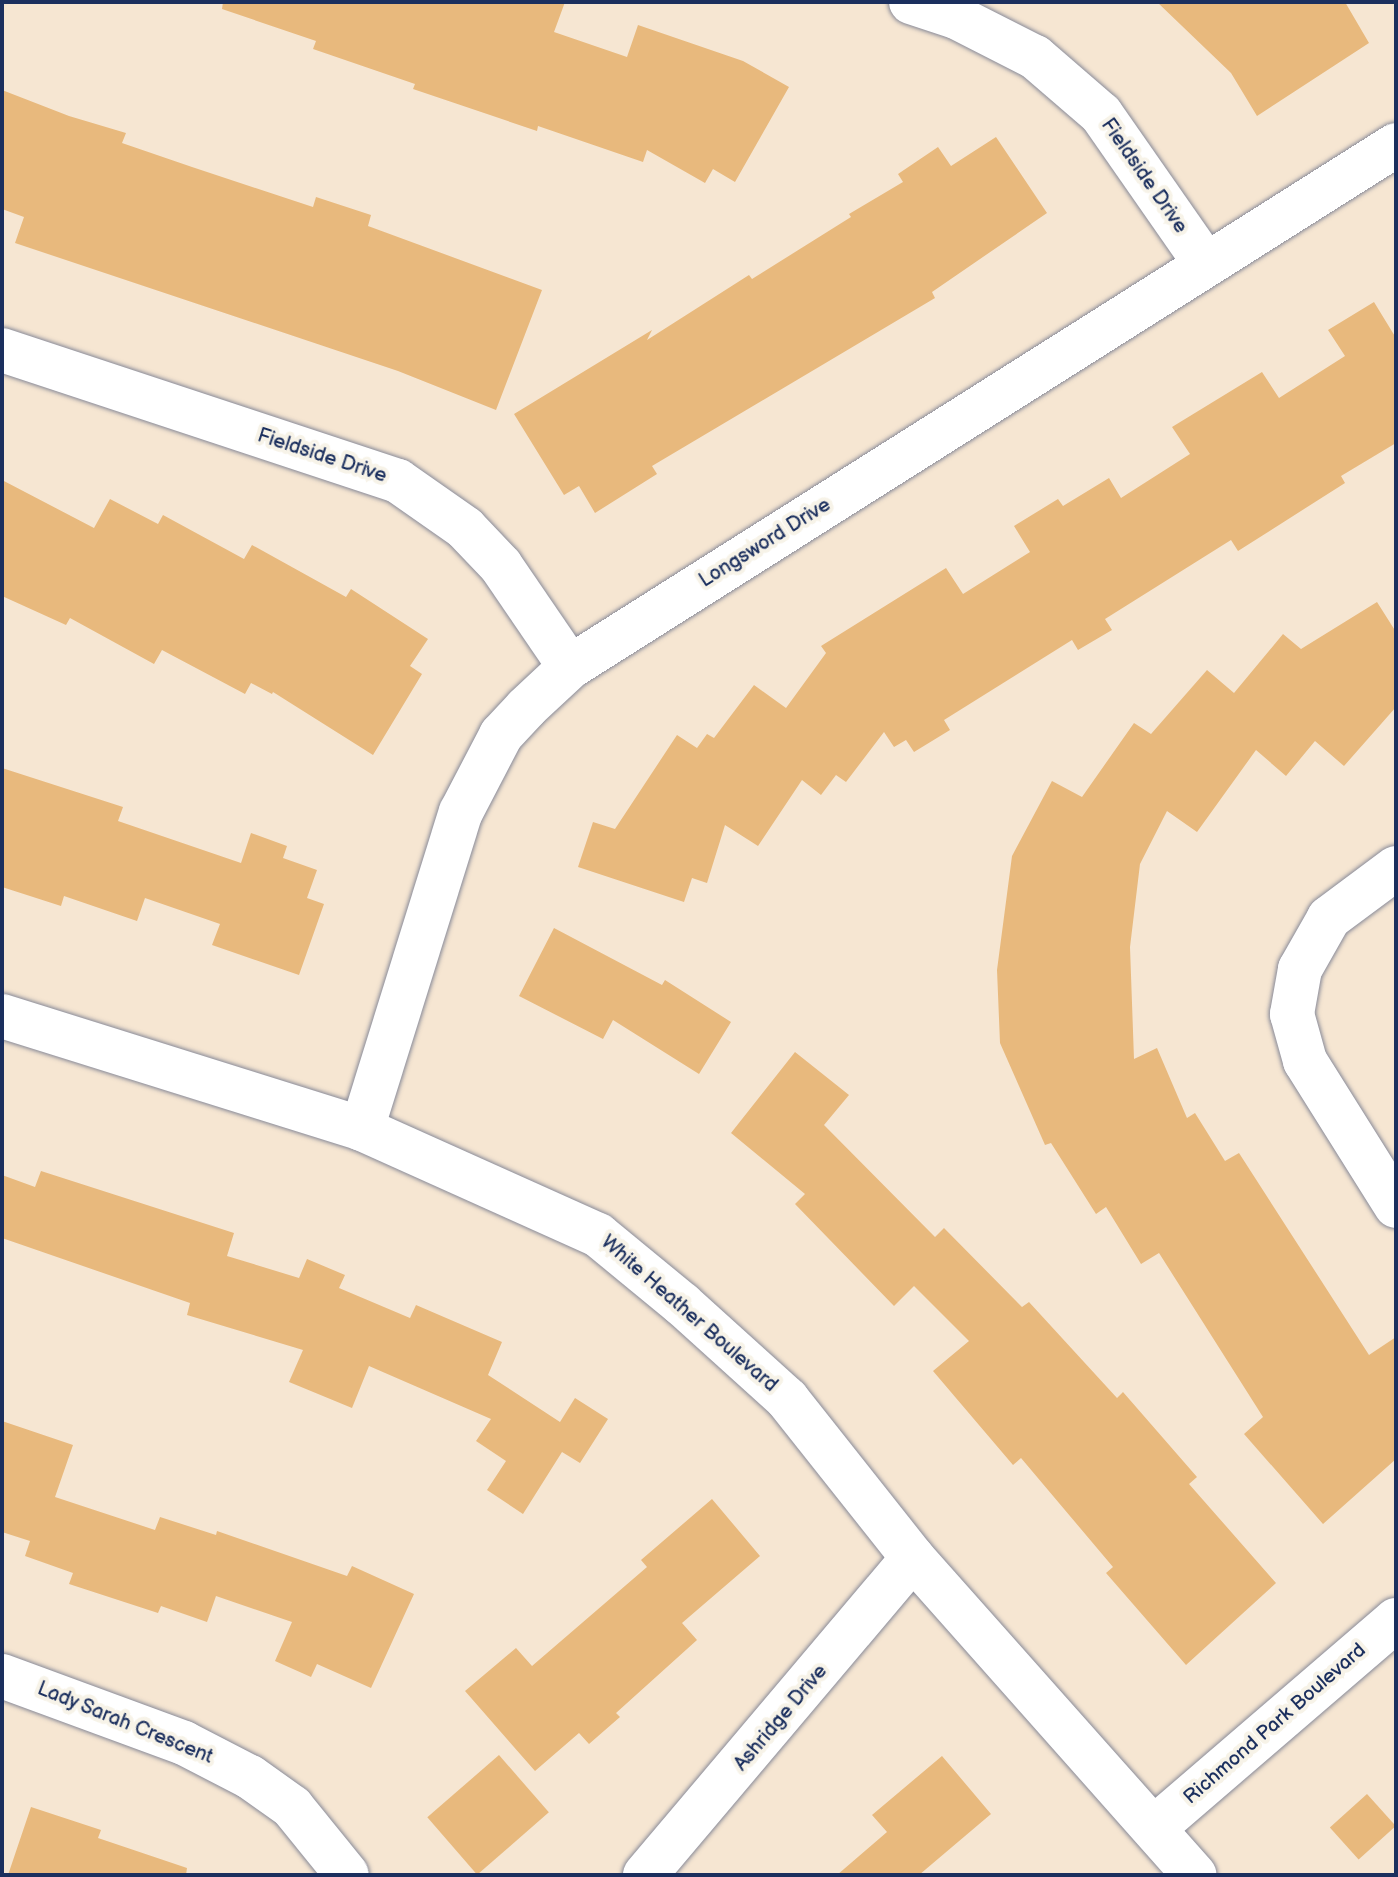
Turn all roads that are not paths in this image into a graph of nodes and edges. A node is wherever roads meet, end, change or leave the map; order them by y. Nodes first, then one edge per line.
1 (911, 2) edge
2 (1396, 145) edge
3 (1205, 263) junction
4 (2, 350) edge
5 (570, 667) junction
6 (1396, 868) edge
7 (2, 1016) edge
8 (362, 1129) junction
9 (1396, 1206) edge
10 (913, 1558) junction
11 (1396, 1620) edge
12 (2, 1676) edge
13 (1154, 1828) junction
14 (347, 1875) edge
15 (645, 1875) edge
16 (1194, 1875) edge

1 - 3 street, Fieldside Drive
2 - 3 street, Longsword Drive
3 - 5 street, Longsword Drive
4 - 5 street, Fieldside Drive
5 - 8 street, Longsword Drive
6 - 9 street
7 - 8 street, White Heather Boulevard
8 - 10 street, White Heather Boulevard
10 - 13 street, White Heather Boulevard
10 - 15 street, Ashridge Drive
11 - 13 street, Richmond Park Boulevard
12 - 14 street, Lady Sarah Crescent
13 - 16 street, White Heather Boulevard

